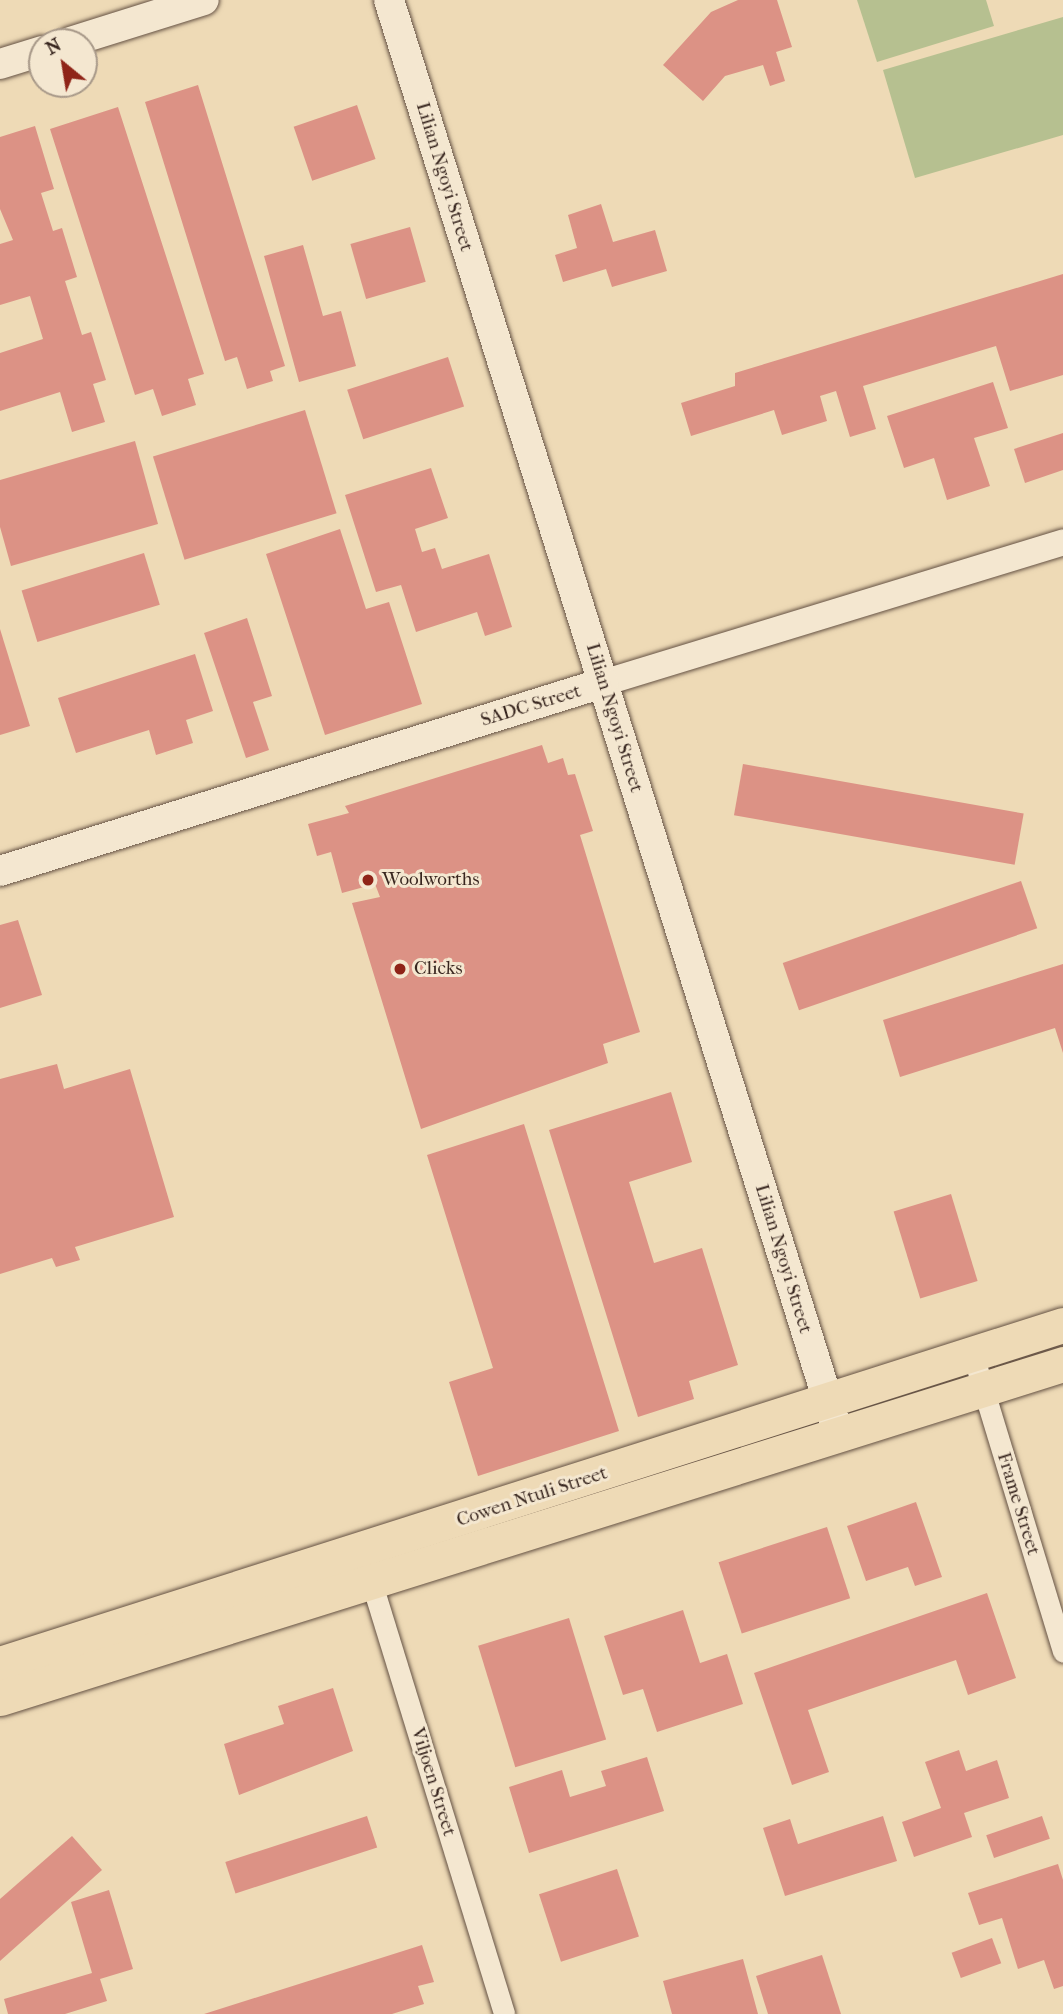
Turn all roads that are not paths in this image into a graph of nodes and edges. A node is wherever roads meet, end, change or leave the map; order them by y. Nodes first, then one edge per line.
1 (204, 0) edge
2 (389, 0) edge
3 (98, 33) edge
4 (28, 55) edge
5 (0, 64) edge
6 (1063, 542) edge
7 (603, 683) junction
8 (0, 871) edge
9 (1063, 1325) edge
10 (973, 1355) junction
11 (1063, 1364) edge
12 (984, 1389) junction
13 (828, 1402) junction
14 (839, 1436) junction
15 (362, 1550) junction
16 (371, 1584) junction
17 (1063, 1653) edge
18 (0, 1664) edge
19 (0, 1698) edge
20 (504, 2014) edge

1 - 3 main road
2 - 7 main road, Lilian Ngoyi Street
4 - 5 main road
6 - 7 street, SADC Street
7 - 8 main road, SADC Street
7 - 13 main road, Lilian Ngoyi Street
9 - 10 highway, Cowen Ntuli Street
10 - 12 street, Frame Street
10 - 13 highway, Cowen Ntuli Street
11 - 12 highway, Cowen Ntuli Street
12 - 14 highway, Cowen Ntuli Street
12 - 17 street, Frame Street
13 - 14 main road, Lilian Ngoyi Street
13 - 15 highway, Cowen Ntuli Street
14 - 16 highway, Cowen Ntuli Street
15 - 16 street, Viljoen Street
15 - 18 highway, Cowen Ntuli Street
16 - 19 highway, Cowen Ntuli Street
16 - 20 street, Viljoen Street

